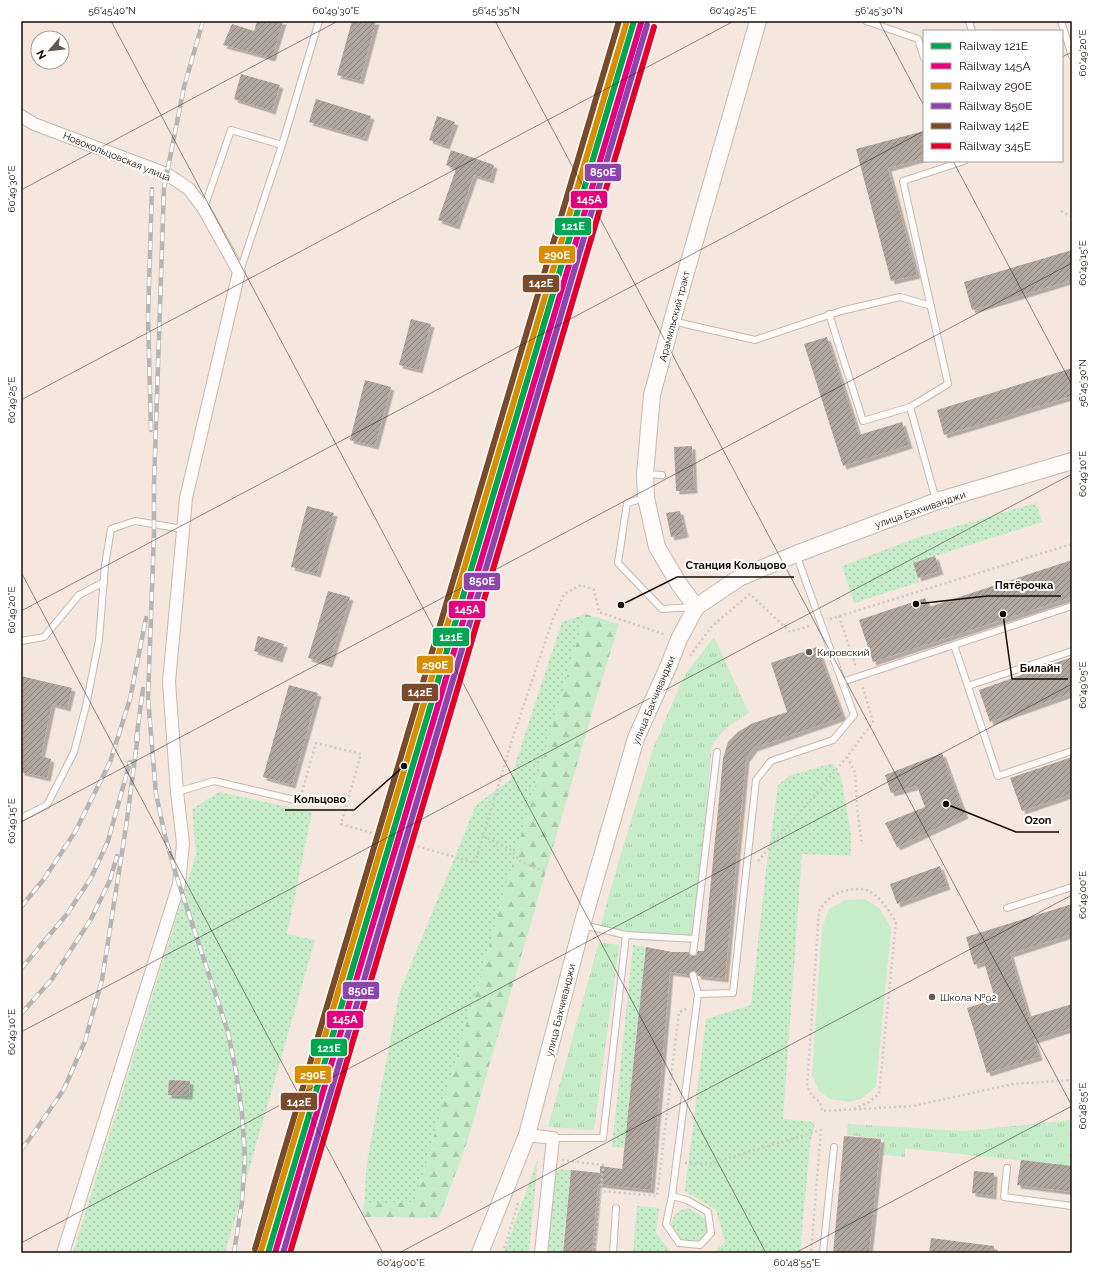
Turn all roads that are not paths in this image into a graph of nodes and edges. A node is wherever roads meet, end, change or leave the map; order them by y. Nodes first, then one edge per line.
1 (319, 21) edge
2 (758, 21) edge
3 (866, 21) edge
4 (1061, 21) edge
5 (923, 55) edge
6 (1072, 56) edge
7 (21, 116) edge
8 (282, 146) junction
9 (961, 162) edge
10 (204, 209) junction
11 (239, 272) junction
12 (930, 306) junction
13 (829, 314) junction
14 (672, 321) junction
15 (910, 407) junction
16 (1072, 461) edge
17 (645, 474) junction
18 (662, 475) dead end
19 (646, 498) junction
20 (937, 501) junction
21 (183, 529) junction
22 (796, 554) junction
23 (104, 582) junction
24 (1072, 606) edge
25 (696, 607) junction
26 (21, 641) edge
27 (954, 645) junction
28 (1072, 651) edge
29 (842, 682) junction
30 (968, 686) junction
31 (1072, 751) edge
32 (717, 752) dead end
33 (177, 792) junction
34 (299, 801) road end
35 (21, 818) edge
36 (1072, 887) edge
37 (1007, 908) dead end
38 (582, 925) junction
39 (626, 935) junction
40 (695, 939) junction
41 (693, 952) dead end
42 (693, 975) dead end
43 (698, 994) junction
44 (528, 1135) junction
45 (553, 1138) junction
46 (834, 1147) dead end
47 (1007, 1168) dead end
48 (672, 1196) junction
49 (1072, 1206) edge
50 (616, 1208) dead end
51 (63, 1253) edge
52 (480, 1253) edge
53 (541, 1253) edge
54 (613, 1253) edge
55 (823, 1253) edge

1 - 8 lane
2 - 14 main road, Арамильский тракт
3 - 5 lane
4 - 6 lane
7 - 10 street, Новокольцовская улица
8 - 10 lane
8 - 11 lane
9 - 12 lane
10 - 11 street, Новокольцовская улица
11 - 21 street
12 - 13 lane
12 - 15 lane
13 - 14 lane
13 - 15 lane
14 - 17 main road, Арамильский тракт
15 - 20 lane
16 - 20 main road, улица Бахчиванджи
17 - 18 lane
17 - 19 main road, Арамильский тракт
19 - 25 main road, Арамильский тракт
19 - 25 lane
20 - 22 main road, улица Бахчиванджи
21 - 23 lane
21 - 33 street
22 - 25 main road, улица Бахчиванджи
22 - 29 lane
23 - 26 lane
23 - 35 lane
24 - 27 lane
25 - 38 main road, улица Бахчиванджи
27 - 29 lane
27 - 30 lane
28 - 30 lane
29 - 43 lane
30 - 31 lane
32 - 40 lane
33 - 34 lane
33 - 51 street
36 - 37 lane
38 - 39 lane
38 - 44 main road, улица Бахчиванджи
39 - 40 lane
39 - 45 lane
40 - 41 lane
42 - 43 lane
43 - 48 lane
44 - 45 street
44 - 52 main road, улица Бахчиванджи
45 - 53 street
46 - 55 lane
47 - 49 lane
48 - 48 lane
50 - 54 lane

